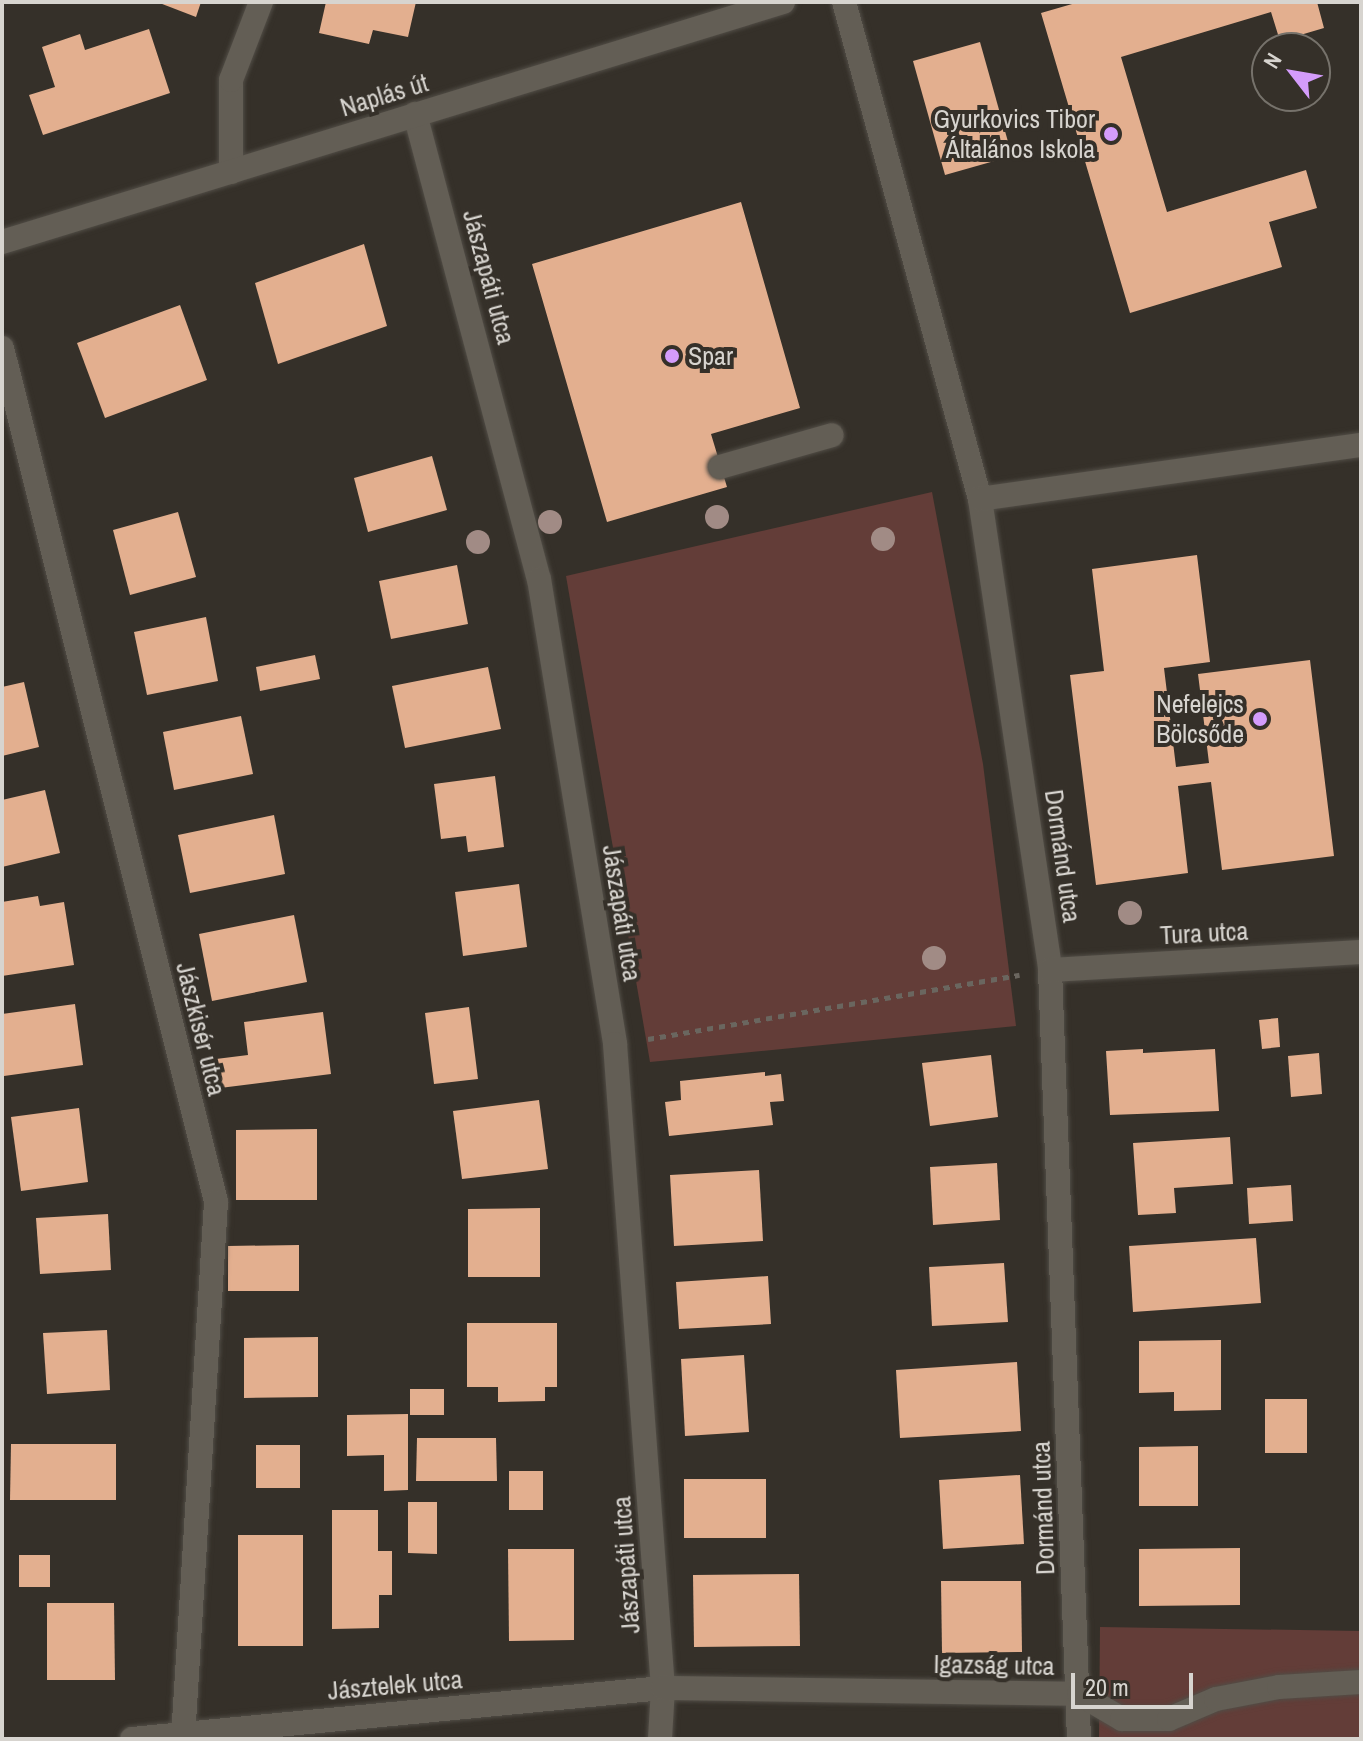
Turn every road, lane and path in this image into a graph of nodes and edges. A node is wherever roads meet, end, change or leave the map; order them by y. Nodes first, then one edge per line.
1 (261, 2) edge
2 (783, 2) edge
3 (844, 2) edge
4 (721, 13) edge
5 (415, 114) junction
6 (231, 172) junction
7 (2, 242) edge
8 (2, 348) edge
9 (832, 435) dead end
10 (1361, 445) edge
11 (720, 467) dead end
12 (980, 499) junction
13 (1361, 952) edge
14 (1050, 970) junction
15 (615, 1044) junction
16 (1361, 1682) edge
17 (663, 1688) junction
18 (1079, 1694) junction
19 (183, 1736) edge
20 (132, 1739) edge
21 (660, 1739) edge
22 (1079, 1739) edge

1 - 6 street
2 - 4 street, Naplás út
3 - 12 street, Dormánd utca
4 - 5 street, Naplás út
5 - 6 street, Naplás út
5 - 15 street, Jászapáti utca
6 - 7 street, Naplás út
8 - 19 street, Jászkisér utca
9 - 11 street
10 - 12 street
12 - 14 street, Dormánd utca
13 - 14 street, Tura utca
14 - 15 path
14 - 18 street, Dormánd utca
15 - 17 street, Jászapáti utca
16 - 18 street, Igazság utca
17 - 18 street, Igazság utca
17 - 19 street, Jásztelek utca
17 - 21 street, Jászapáti utca
18 - 22 street, Dormánd utca
19 - 20 street, Jásztelek utca

